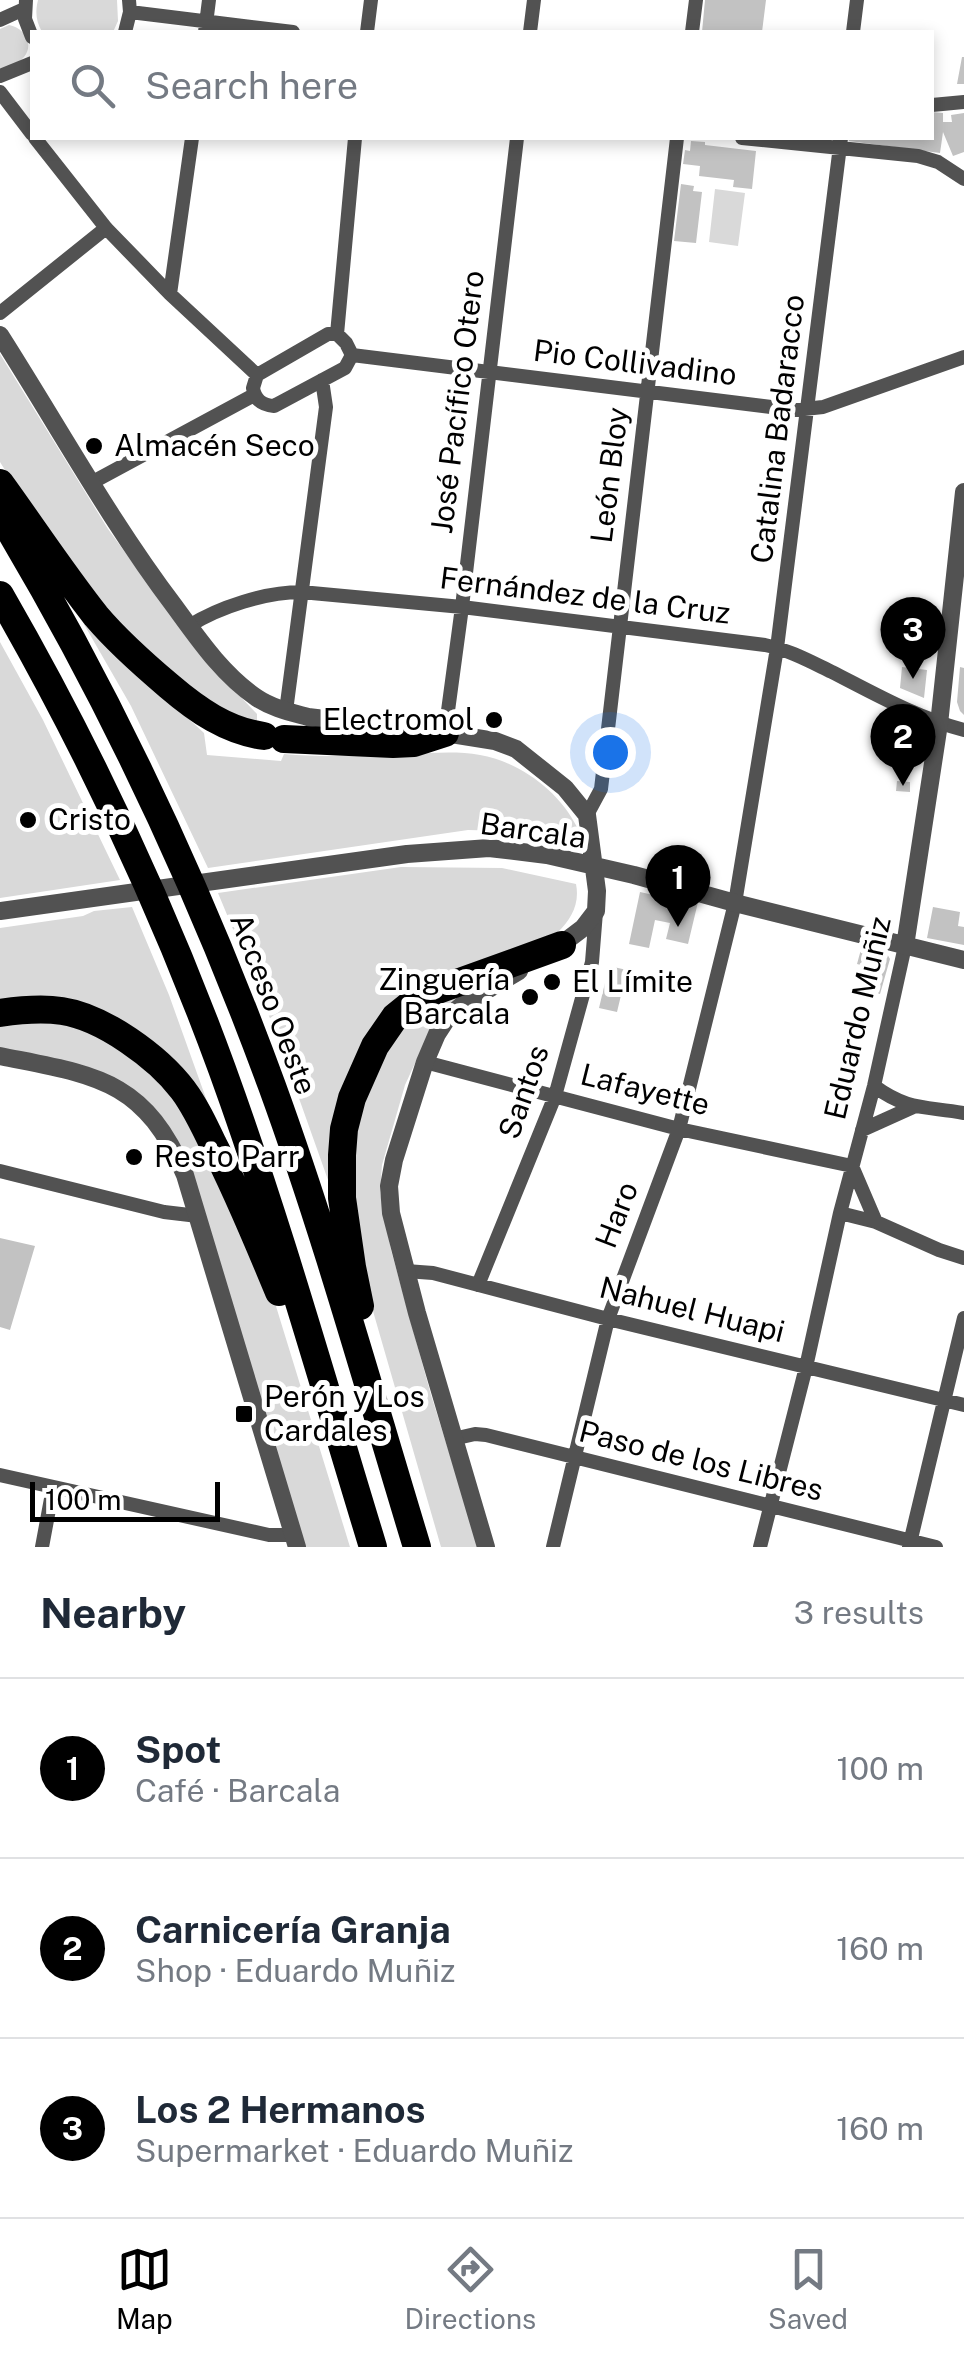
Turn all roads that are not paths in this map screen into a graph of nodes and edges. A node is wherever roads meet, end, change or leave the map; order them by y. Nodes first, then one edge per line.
1 (209, 0) edge
2 (371, 0) edge
3 (534, 0) edge
4 (696, 0) edge
5 (857, 0) edge
6 (25, 5) edge
7 (130, 6) edge
8 (0, 20) edge
9 (206, 27) edge
10 (258, 30) edge
11 (367, 30) edge
12 (530, 30) edge
13 (692, 30) edge
14 (853, 30) edge
15 (30, 33) edge
16 (30, 64) edge
17 (0, 76) edge
18 (0, 92) edge
19 (964, 102) edge
20 (934, 105) edge
21 (30, 131) edge
22 (37, 140) edge
23 (192, 140) edge
24 (355, 140) edge
25 (517, 140) edge
26 (678, 140) edge
27 (782, 140) edge
28 (841, 143) edge
29 (964, 179) edge
30 (106, 228) junction
31 (170, 294) junction
32 (0, 313) edge
33 (337, 334) junction
34 (0, 335) edge
35 (352, 356) junction
36 (964, 357) edge
37 (490, 373) junction
38 (257, 375) junction
39 (322, 380) junction
40 (648, 393) junction
41 (254, 395) junction
42 (808, 410) junction
43 (0, 483) edge
44 (90, 483) junction
45 (964, 492) edge
46 (0, 514) edge
47 (959, 585) edge
48 (301, 592) junction
49 (0, 595) edge
50 (462, 608) junction
51 (189, 626) junction
52 (619, 627) junction
53 (778, 648) junction
54 (939, 724) junction
55 (278, 729) junction
56 (964, 730) edge
57 (445, 732) junction
58 (586, 814) junction
59 (594, 866) junction
60 (735, 904) junction
61 (0, 911) edge
62 (596, 911) junction
63 (562, 945) junction
64 (905, 946) junction
65 (964, 960) edge
66 (0, 1013) edge
67 (1, 1060) edge
68 (425, 1062) junction
69 (874, 1086) junction
70 (556, 1096) junction
71 (913, 1107) junction
72 (964, 1113) edge
73 (679, 1129) junction
74 (862, 1130) junction
75 (852, 1166) junction
76 (0, 1171) edge
77 (840, 1213) junction
78 (198, 1216) junction
79 (876, 1222) junction
80 (964, 1258) edge
81 (406, 1271) junction
82 (478, 1285) junction
83 (964, 1318) edge
84 (608, 1319) junction
85 (806, 1367) junction
86 (942, 1400) junction
87 (964, 1406) edge
88 (454, 1439) junction
89 (343, 1449) junction
90 (573, 1458) junction
91 (0, 1475) edge
92 (53, 1488) junction
93 (402, 1498) junction
94 (770, 1506) junction
95 (295, 1541) edge
96 (910, 1544) edge
97 (42, 1547) edge
98 (373, 1547) edge
99 (417, 1547) edge
100 (486, 1547) edge
101 (553, 1547) edge
102 (760, 1547) edge
103 (936, 1547) edge

1 - 9 street
2 - 11 street
3 - 12 street
4 - 13 street
5 - 14 street
6 - 8 street
6 - 15 street
7 - 9 street
9 - 10 street
16 - 17 street
18 - 21 street
19 - 20 street
22 - 30 street
23 - 31 street
24 - 33 street
25 - 37 street, José Pacífico Otero
26 - 40 street, León Bloy
27 - 28 street
28 - 29 street
28 - 42 street, Catalina Badaracco
30 - 31 street
30 - 32 street
31 - 38 street
33 - 35 street
33 - 38 street
34 - 44 street
35 - 37 street, Pio Collivadino
35 - 39 street
36 - 42 street, Pio Collivadino
37 - 40 street, Pio Collivadino
37 - 50 street, José Pacífico Otero
38 - 41 street
39 - 41 street
39 - 48 street
40 - 42 street, Pio Collivadino
40 - 52 street, León Bloy
41 - 44 street
42 - 53 street, Catalina Badaracco
43 - 55 highway
44 - 51 street
45 - 47 street, Eduardo Muñiz
46 - 93 highway, Acceso Oeste
47 - 54 street, Eduardo Muñiz
48 - 50 street, Fernández de la Cruz
48 - 51 street, Fernández de la Cruz
48 - 55 street
49 - 89 highway
50 - 52 street, Fernández de la Cruz
50 - 57 street, José Pacífico Otero
51 - 55 street
52 - 53 street, Fernández de la Cruz
52 - 58 street, León Bloy
53 - 54 street, Fernández de la Cruz
53 - 60 street, Catalina Badaracco
54 - 56 street, Fernández de la Cruz
54 - 64 street, Eduardo Muñiz
55 - 57 highway
57 - 58 street
58 - 59 street
59 - 60 street, Barcala
59 - 61 street, Barcala
59 - 62 street
60 - 64 street, Barcala
60 - 73 street, Haro
62 - 63 street
62 - 70 street, Santos
63 - 68 street
63 - 93 highway
64 - 65 street, Barcala
64 - 69 street, Eduardo Muñiz
66 - 89 highway
67 - 78 street
68 - 70 street, Lafayette
68 - 81 street
69 - 71 street
69 - 74 street, Eduardo Muñiz
70 - 73 street, Lafayette
70 - 82 street, Santos
71 - 72 street
71 - 74 street
73 - 75 street, Lafayette
73 - 84 street, Haro
74 - 75 street, Eduardo Muñiz
75 - 77 street, Eduardo Muñiz
75 - 79 street
76 - 78 street
77 - 79 street
77 - 85 street, Eduardo Muñiz
78 - 95 street
79 - 80 street
81 - 82 street, Nahuel Huapi
81 - 88 street
82 - 84 street, Nahuel Huapi
83 - 86 street
84 - 85 street, Nahuel Huapi
84 - 90 street, Haro
85 - 86 street, Nahuel Huapi
85 - 94 street, Eduardo Muñiz
86 - 87 street, Nahuel Huapi
86 - 96 street
88 - 90 street, Paso de los Libres
88 - 100 street
89 - 98 highway
90 - 94 street, Paso de los Libres
90 - 101 street, Haro
91 - 92 street
92 - 95 street
92 - 97 street
93 - 99 highway, Acceso Oeste
94 - 96 street, Paso de los Libres
94 - 102 street, Eduardo Muñiz
96 - 103 street, Paso de los Libres

